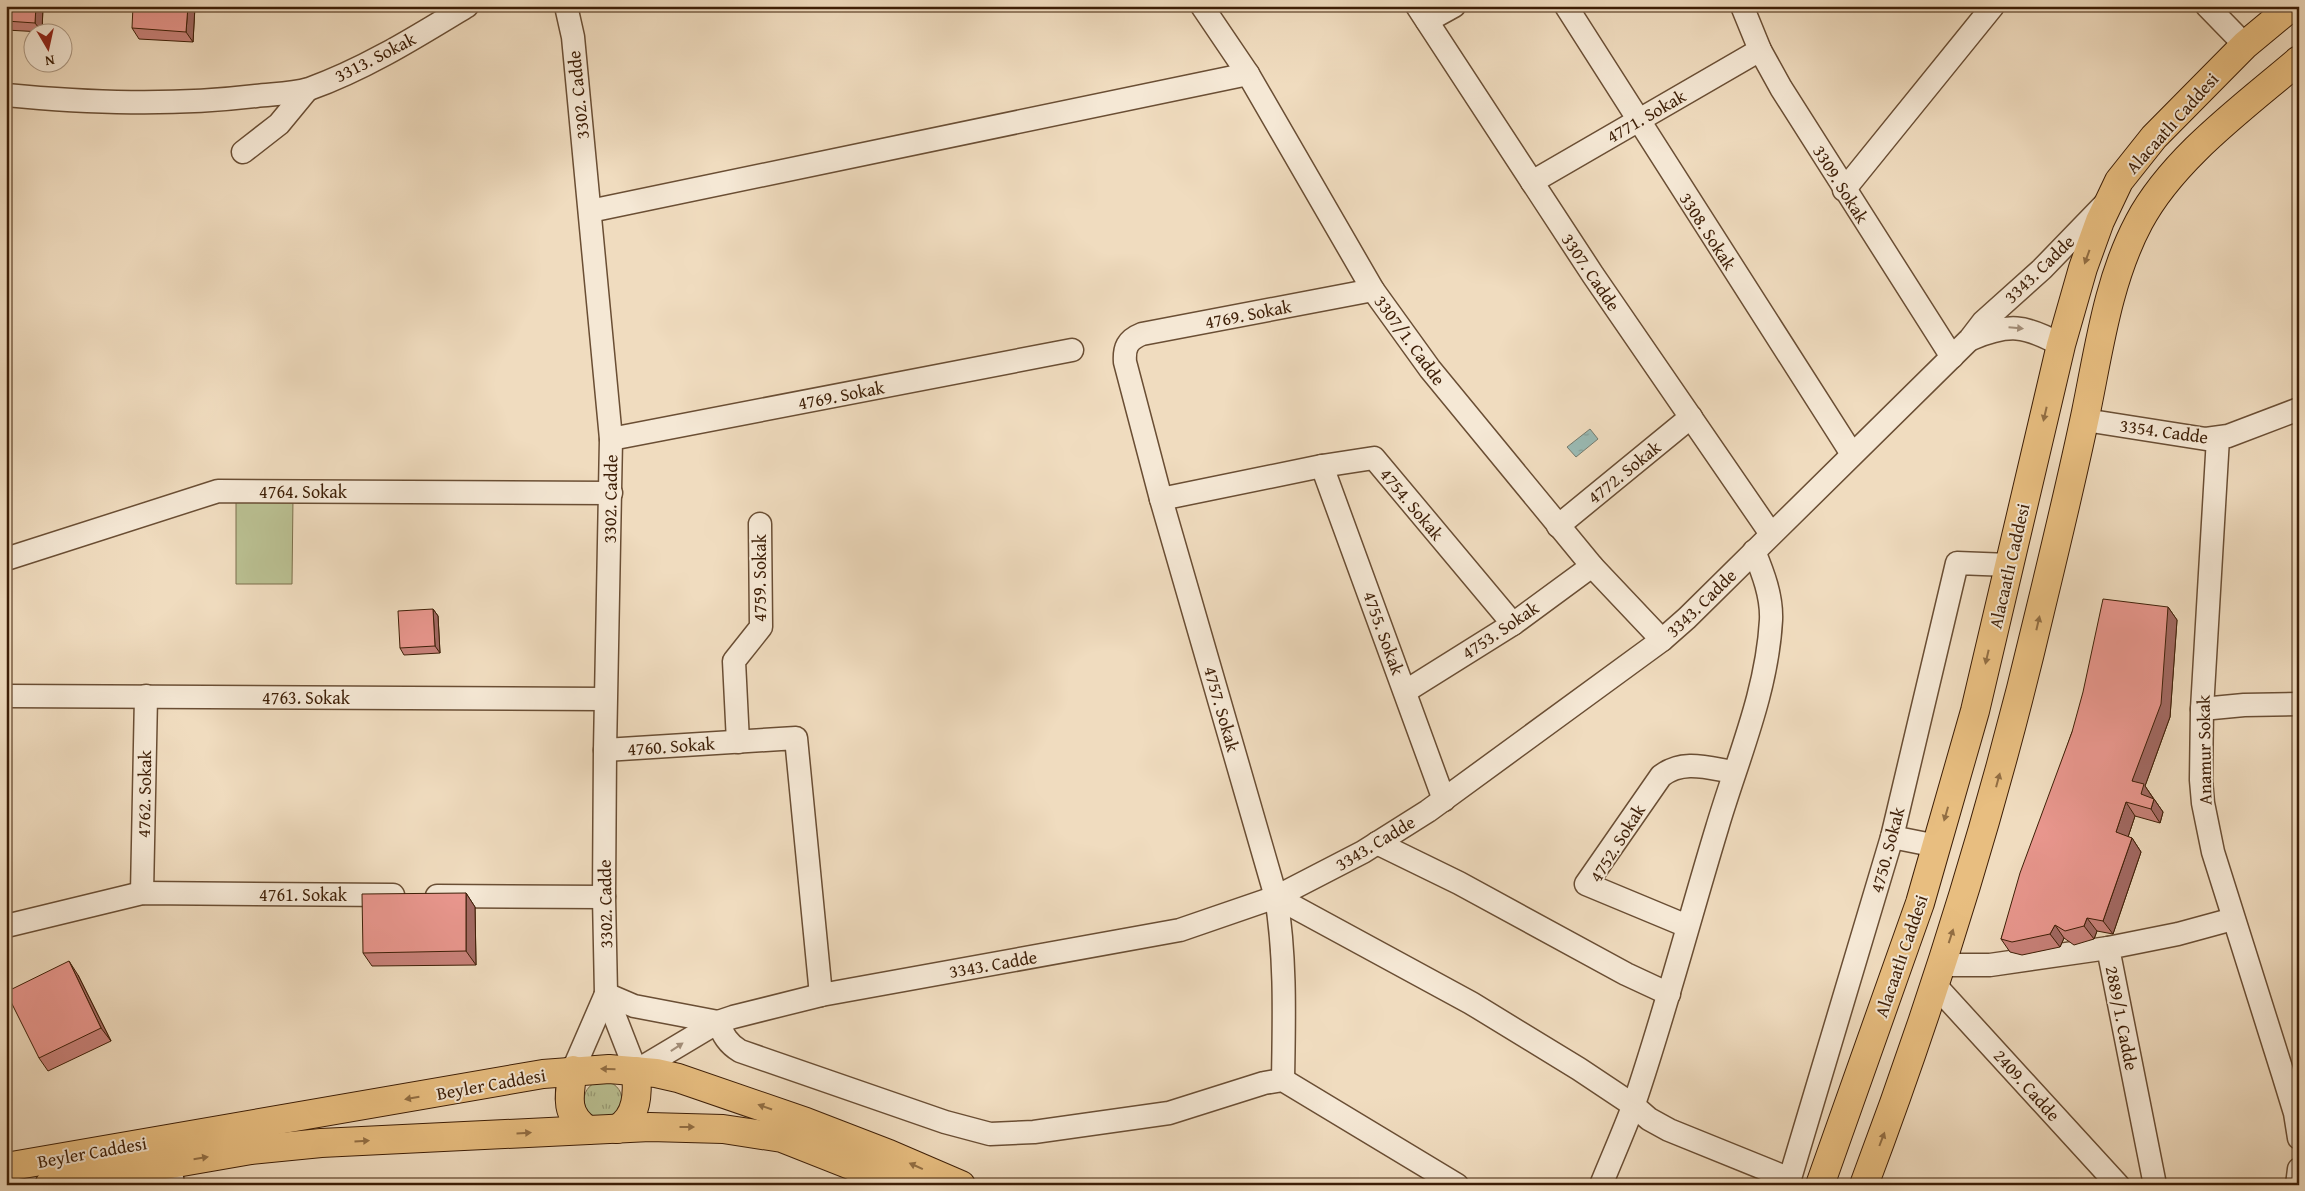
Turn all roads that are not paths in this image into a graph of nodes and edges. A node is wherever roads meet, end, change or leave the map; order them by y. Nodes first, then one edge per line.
1 (467, 6) edge
2 (566, 6) edge
3 (1202, 6) edge
4 (1454, 6) edge
5 (1566, 6) edge
6 (1742, 6) edge
7 (1993, 6) edge
8 (2207, 6) edge
9 (2292, 6) edge
10 (1422, 14) edge
11 (2245, 45) junction
12 (1760, 50) junction
13 (2299, 60) edge
14 (1248, 74) junction
15 (307, 90) junction
16 (6, 95) edge
17 (1637, 121) junction
18 (243, 152) dead end
19 (1532, 182) junction
20 (1844, 190) junction
21 (2109, 200) junction
22 (590, 211) junction
23 (1373, 290) junction
24 (1970, 339) junction
25 (1127, 344) joint
26 (2061, 345) junction
27 (1072, 350) dead end
28 (1952, 356) junction
29 (2299, 409) edge
30 (1691, 417) junction
31 (2085, 420) junction
32 (2218, 438) junction
33 (611, 439) junction
34 (1852, 454) junction
35 (1322, 466) junction
36 (611, 493) junction
37 (1161, 499) junction
38 (760, 524) dead end
39 (1558, 526) junction
40 (1771, 534) junction
41 (1754, 551) junction
42 (6, 560) edge
43 (2009, 565) junction
44 (1592, 566) junction
45 (1513, 624) junction
46 (1662, 640) junction
47 (1406, 692) junction
48 (6, 696) edge
49 (146, 696) junction
50 (605, 699) junction
51 (2299, 704) edge
52 (2202, 709) junction
53 (738, 742) junction
54 (605, 750) junction
55 (1734, 772) junction
56 (1444, 800) junction
57 (1892, 837) junction
58 (1377, 843) junction
59 (1937, 846) junction
60 (142, 893) junction
61 (604, 897) junction
62 (1276, 897) junction
63 (2234, 919) junction
64 (6, 926) edge
65 (1687, 926) junction
66 (2108, 948) junction
67 (1939, 975) junction
68 (606, 994) junction
69 (1669, 994) junction
70 (821, 995) junction
71 (718, 1022) junction
72 (573, 1070) junction
73 (636, 1071) junction
74 (2291, 1072) edge
75 (1283, 1080) junction
76 (1633, 1105) junction
77 (617, 1129) junction
78 (588, 1130) junction
79 (2299, 1138) edge
80 (6, 1167) edge
81 (2299, 1169) edge
82 (172, 1174) edge
83 (1789, 1182) edge
84 (49, 1185) edge
85 (901, 1185) edge
86 (961, 1185) edge
87 (1457, 1185) edge
88 (1601, 1185) edge
89 (1820, 1185) edge
90 (1864, 1185) edge
91 (2118, 1185) edge
92 (2155, 1185) edge
93 (2298, 1185) edge

1 - 15 street, 3313. Sokak
2 - 22 street, 3302. Cadde
3 - 14 street, 3307/1. Cadde
4 - 10 street
5 - 17 street, 3308. Sokak
6 - 12 street, 3309. Sokak
7 - 20 street
8 - 11 street
9 - 11 main road, Alacaatlı Caddesi
10 - 19 street, 3307. Cadde
11 - 21 main road, Alacaatlı Caddesi
12 - 17 street, 4771. Sokak
12 - 20 street, 3309. Sokak
13 - 31 main road, Alacaatlı Caddesi
14 - 22 street
14 - 23 street, 3307/1. Cadde
15 - 16 street
15 - 18 street
17 - 19 street, 4771. Sokak
17 - 34 street, 3308. Sokak
19 - 30 street, 3307. Cadde
20 - 28 street, 3309. Sokak
21 - 24 street, 3343. Cadde
21 -> 26 main road, Alacaatlı Caddesi
22 - 33 street, 3302. Cadde
23 - 25 street, 4769. Sokak
23 - 39 street, 3307/1. Cadde
24 -> 26 street, 3343. Cadde
24 - 28 street, 3343. Cadde
25 - 37 street, 4757. Sokak
26 -> 43 main road, Alacaatlı Caddesi
27 - 33 street, 4769. Sokak
28 - 34 street, 3343. Cadde
29 - 32 street, 3354. Cadde
30 - 39 street, 4772. Sokak
30 - 40 street, 3307. Cadde
31 - 32 street, 3354. Cadde
67 -> 31 main road, Alacaatlı Caddesi
32 - 52 street, Anamur Sokak
33 - 36 street, 3302. Cadde
34 - 40 street, 3343. Cadde
35 - 37 street, 4754. Sokak
35 - 45 street, 4754. Sokak
35 - 47 street, 4755. Sokak
36 - 42 street, 4764. Sokak
36 - 50 street, 3302. Cadde
37 - 62 street, 4757. Sokak
38 - 53 street, 4759. Sokak
39 - 44 street, 3307/1. Cadde
40 - 41 street, 3343. Cadde
41 - 46 street, 3343. Cadde
41 - 55 street
43 - 57 street, 4750. Sokak
43 -> 59 main road, Alacaatlı Caddesi
44 - 45 street, 4753. Sokak
44 - 46 street, 3307/1. Cadde
45 - 47 street, 4753. Sokak
46 - 56 street, 3343. Cadde
47 - 56 street, 4755. Sokak
48 - 49 street, 4763. Sokak
49 - 50 street, 4763. Sokak
49 - 60 street, 4762. Sokak
50 - 54 street, 3302. Cadde
51 - 52 street
52 - 63 street, Anamur Sokak
53 - 54 street, 4760. Sokak
53 - 70 street, 4760. Sokak
54 - 61 street, 3302. Cadde
55 - 65 street
55 - 65 street, 4752. Sokak
56 - 58 street, 3343. Cadde
57 - 59 street
57 - 83 street, 4750. Sokak
58 - 62 street, 3343. Cadde
58 - 69 street
59 - 89 main road, Alacaatlı Caddesi
60 - 61 street, 4761. Sokak
60 - 64 street, 4761. Sokak
61 - 68 street, 3302. Cadde
62 - 70 street, 3343. Cadde
62 - 75 street, 4757. Sokak
62 - 76 street
63 - 66 street, 2889/1. Cadde
63 - 74 street, Anamur Sokak
65 - 69 street
66 - 67 street
66 - 92 street, 2889/1. Cadde
90 -> 67 main road, Alacaatlı Caddesi
67 - 91 street, 2409. Cadde
68 - 71 street
68 - 72 street, 3302. Cadde
68 - 73 street, 3302. Cadde
69 - 76 street
70 - 71 street, 3343. Cadde
73 -> 71 street, 3343. Cadde
71 - 75 street
73 -> 72 main road, Beyler Caddesi
72 - 78 main road
72 -> 80 main road, Beyler Caddesi
73 - 77 main road
86 -> 73 main road, Beyler Caddesi
74 - 79 street, Anamur Sokak
75 - 87 street
76 - 83 street
76 - 88 street
77 - 78 main road, Beyler Caddesi
77 -> 85 main road, Beyler Caddesi
82 -> 78 main road, Beyler Caddesi
81 - 93 street
82 - 84 main road, Beyler Caddesi

